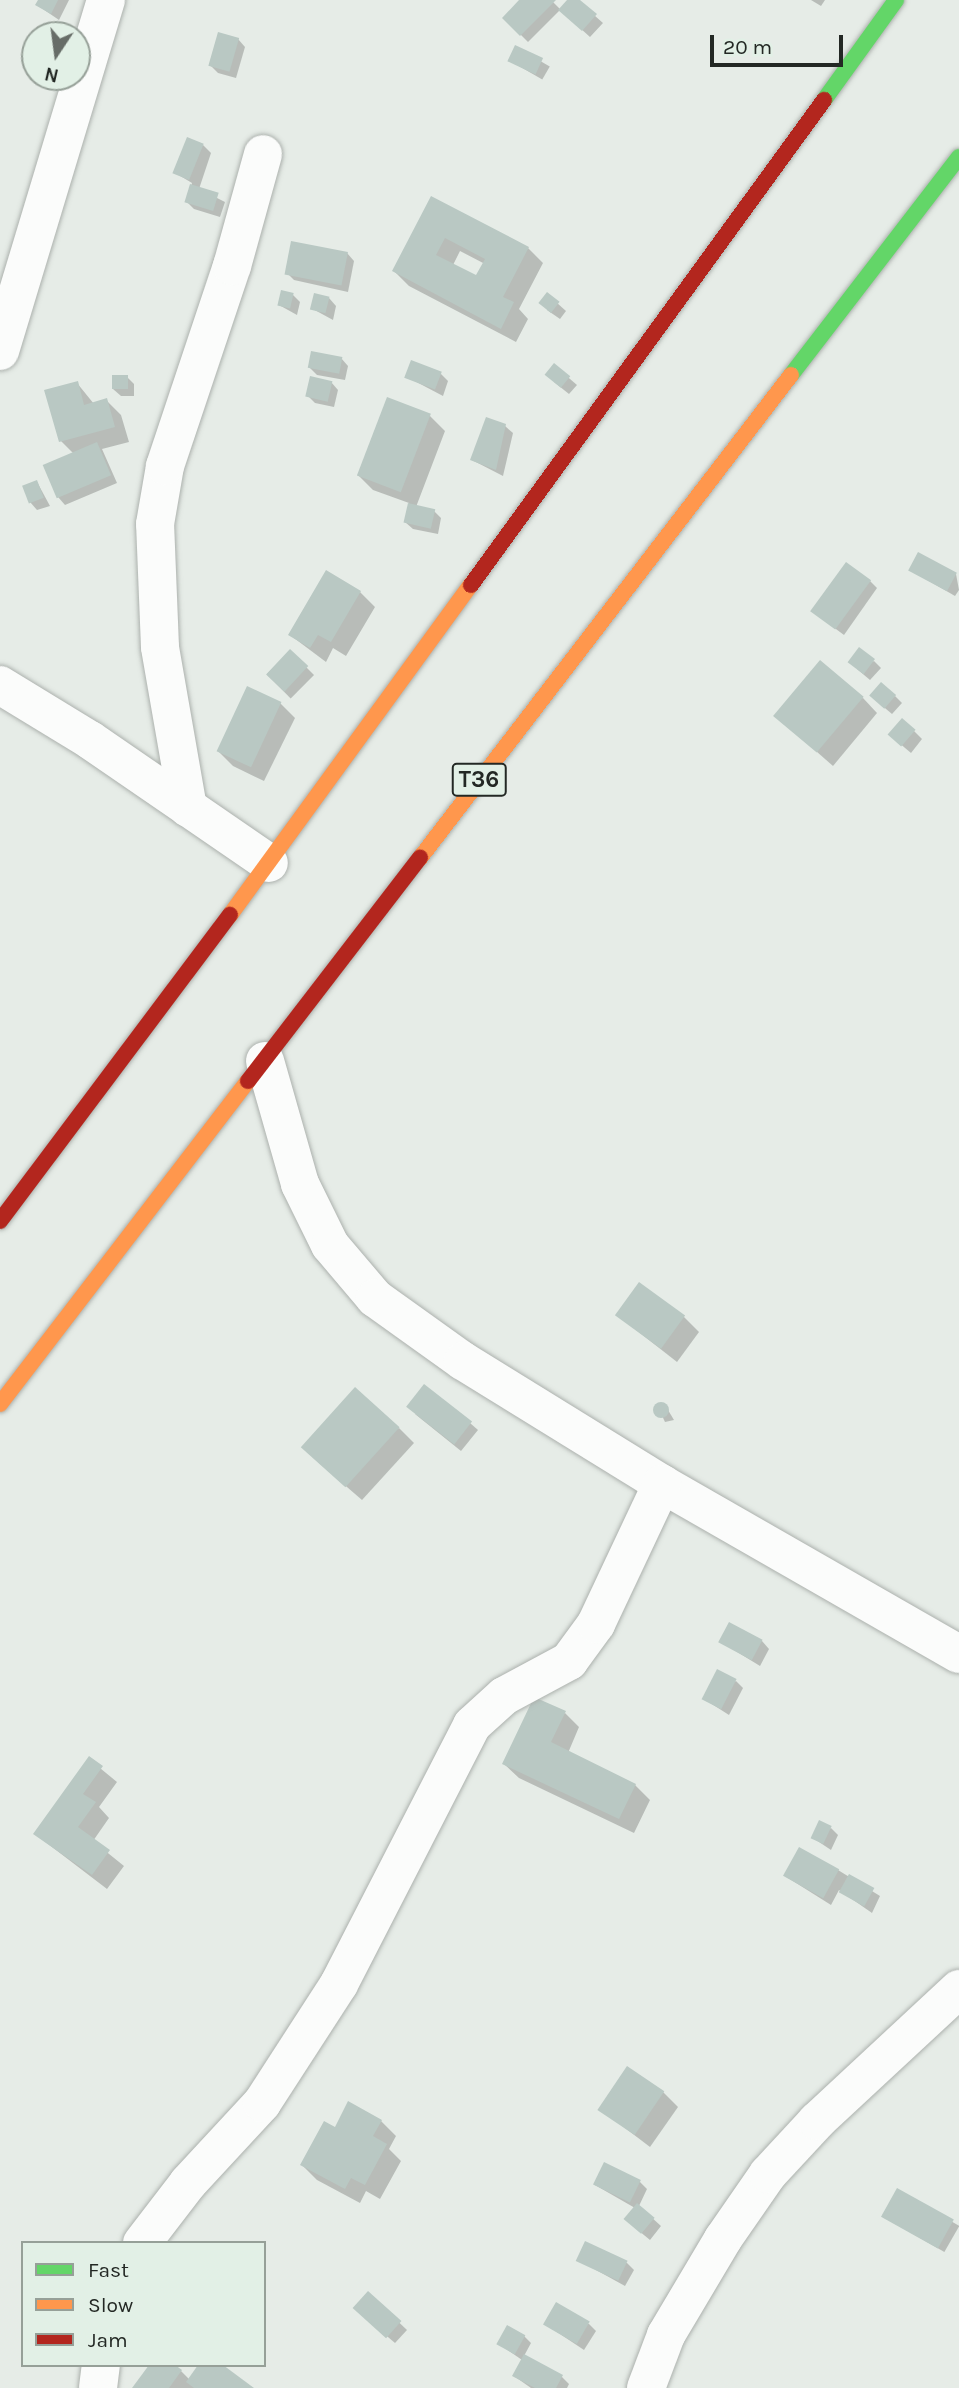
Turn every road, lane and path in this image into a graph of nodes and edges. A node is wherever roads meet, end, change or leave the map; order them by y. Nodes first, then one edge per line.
1 (106, 0) edge
2 (895, 0) edge
3 (264, 154) dead end
4 (954, 173) edge
5 (0, 351) edge
6 (0, 685) edge
7 (188, 808) junction
8 (269, 863) junction
9 (265, 1061) junction
10 (0, 1221) edge
11 (0, 1404) edge
12 (662, 1484) junction
13 (959, 1654) edge
14 (959, 1989) edge
15 (144, 2241) edge
16 (101, 2367) edge
17 (98, 2388) edge
18 (646, 2388) edge

1 - 5 street
2 - 8 main road
3 - 7 street
4 - 9 main road, T36
6 - 7 street
7 - 8 street
8 - 10 main road
9 - 11 main road, T36
9 - 12 street
12 - 13 street
12 - 15 street
14 - 18 street
16 - 17 street

